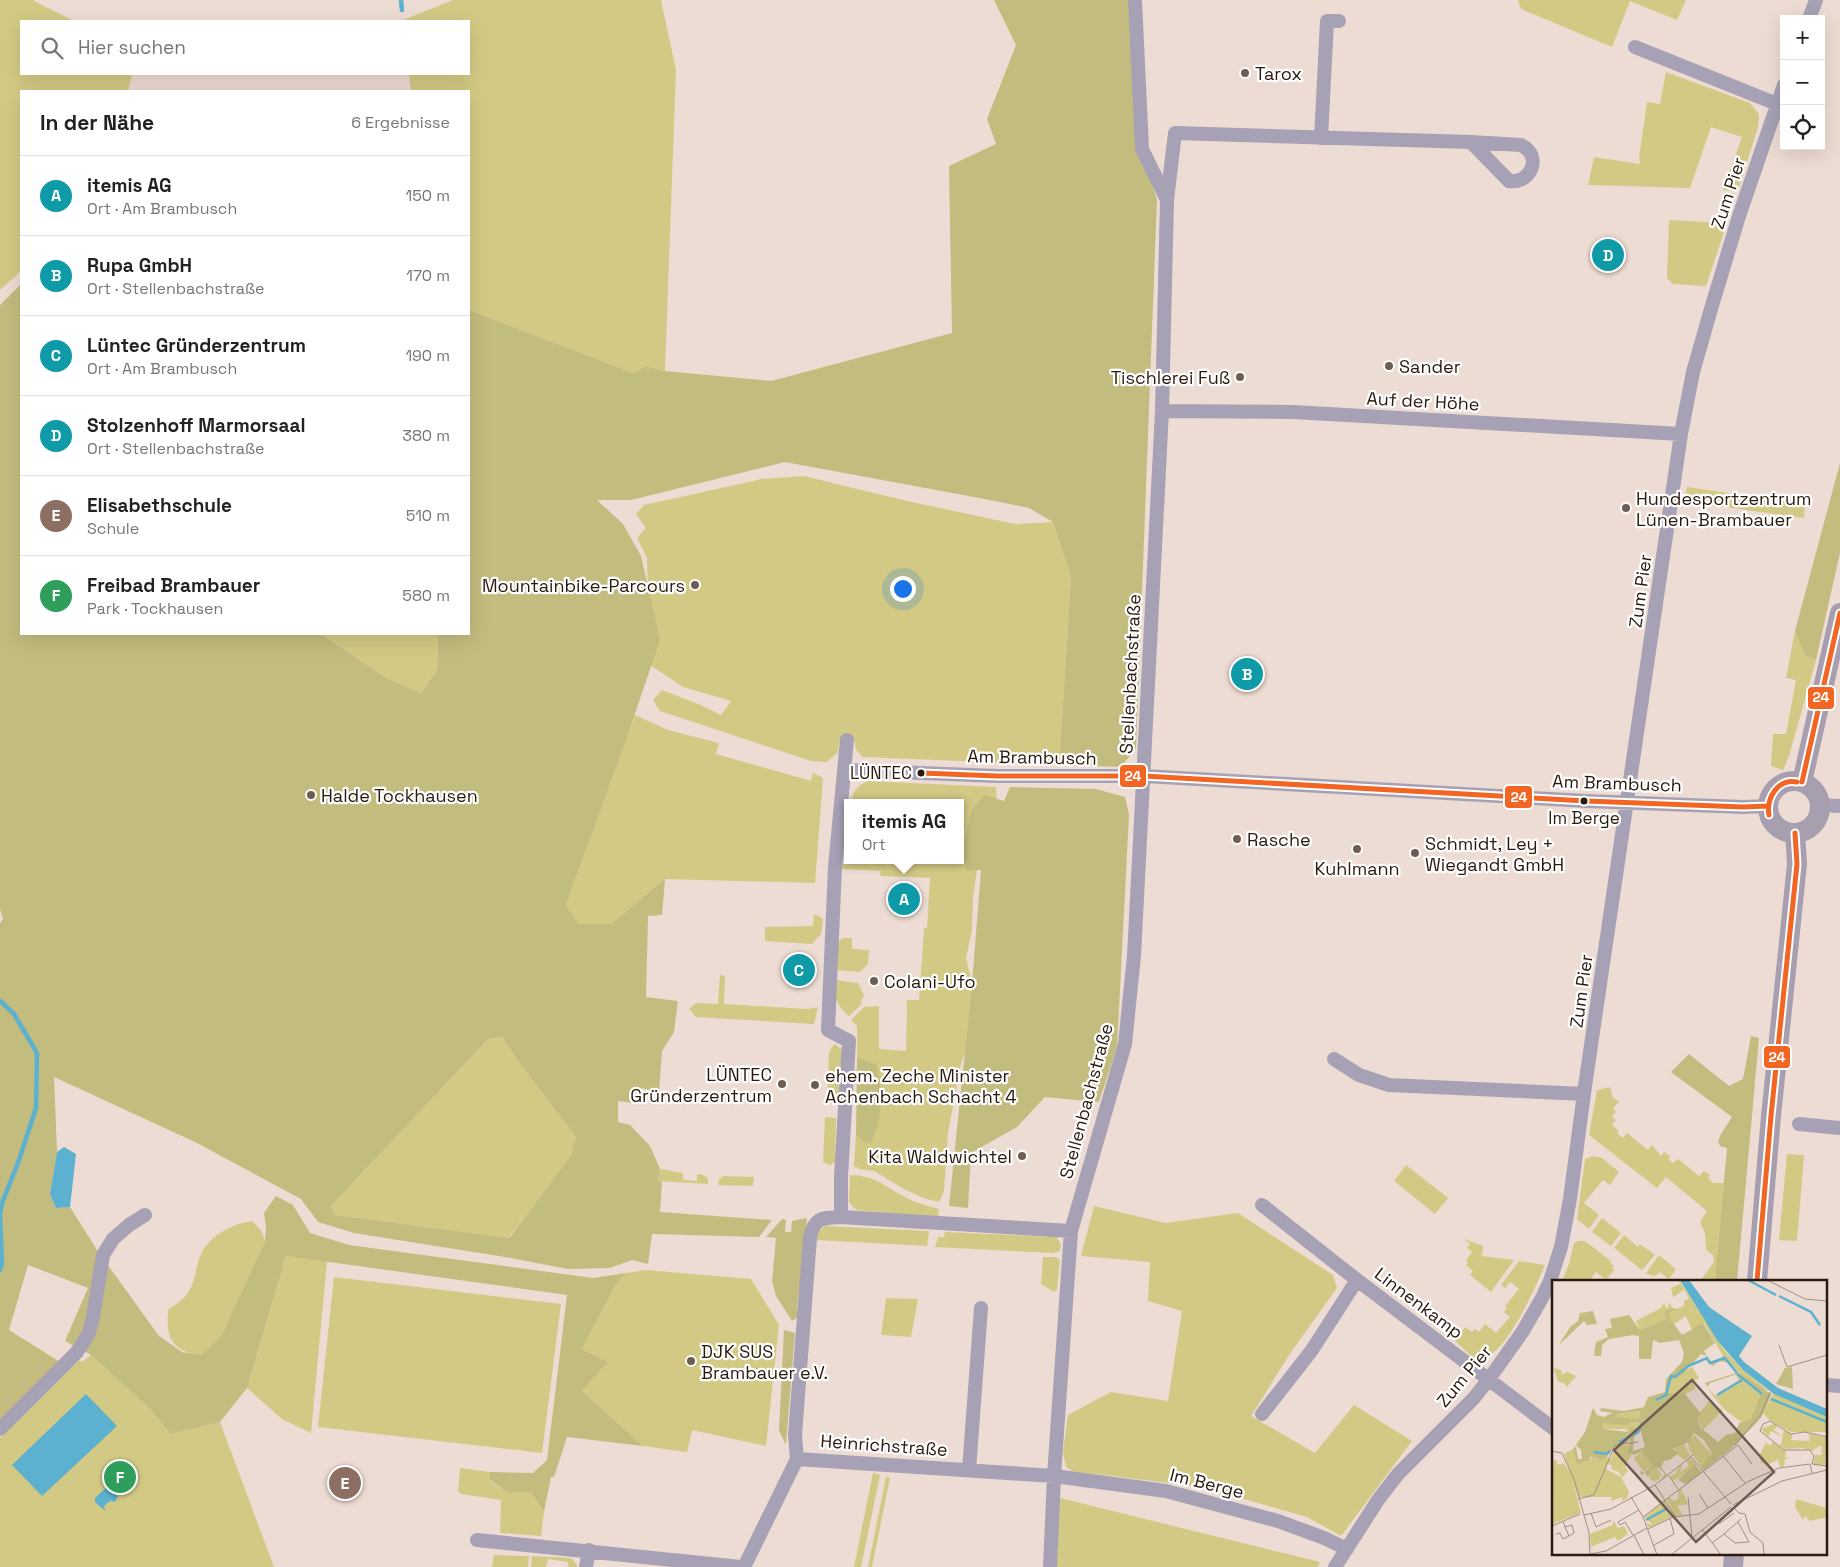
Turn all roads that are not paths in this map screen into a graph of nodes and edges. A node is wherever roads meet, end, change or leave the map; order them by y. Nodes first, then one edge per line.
1 (1135, 0) edge
2 (1816, 0) edge
3 (1810, 15) edge
4 (1339, 21) dead end
5 (1635, 48) dead end
6 (1780, 96) edge
7 (1777, 104) junction
8 (1321, 138) junction
9 (1471, 142) dead end
10 (1167, 200) junction
11 (1162, 411) junction
12 (1681, 434) junction
13 (1840, 613) edge
14 (847, 740) dead end
15 (845, 770) junction
16 (1144, 776) junction
17 (1802, 782) junction
18 (1627, 802) junction
19 (1768, 806) junction
20 (1830, 806) edge
21 (1795, 833) junction
22 (1334, 1059) dead end
23 (1584, 1094) junction
24 (1798, 1124) dead end
25 (1840, 1128) edge
26 (1262, 1205) dead end
27 (145, 1215) dead end
28 (841, 1217) junction
29 (1071, 1231) junction
30 (1356, 1280) junction
31 (1757, 1280) edge
32 (981, 1308) dead end
33 (1489, 1379) junction
34 (1262, 1414) dead end
35 (1552, 1427) edge
36 (0, 1428) edge
37 (797, 1459) junction
38 (969, 1470) junction
39 (1054, 1476) junction
40 (476, 1540) dead end
41 (1347, 1549) junction
42 (589, 1550) junction
43 (1734, 1554) edge
44 (586, 1567) edge
45 (742, 1567) edge
46 (1050, 1567) edge
47 (1335, 1567) edge
48 (1734, 1567) edge

1 - 10 street, Stellenbachstraße
2 - 3 street
4 - 8 street
5 - 7 street
6 - 7 street, Zum Pier
7 - 12 street, Zum Pier
8 - 9 street, Stellenbachstraße
8 - 10 street, Stellenbachstraße
10 - 11 street, Stellenbachstraße
11 - 12 street, Auf der Höhe
11 - 16 street, Stellenbachstraße
12 - 18 street, Zum Pier
13 - 17 main road
14 - 15 street
15 - 16 street, Am Brambusch
15 - 28 street
16 - 18 street, Am Brambusch
16 - 29 street, Stellenbachstraße
17 - 19 main road
17 - 20 main road
18 - 19 street, Am Brambusch
18 - 23 street, Zum Pier
19 - 21 main road
20 - 21 main road
21 - 31 main road
22 - 23 street
23 - 33 street, Zum Pier
24 - 25 street
26 - 30 street, Linnenkamp
27 - 36 street
28 - 29 street
28 - 37 street, Heinrichstraße
29 - 39 street, Stellenbachstraße
30 - 33 street, Linnenkamp
30 - 34 street, Linnenkamp
32 - 38 street, Heinrichstraße
33 - 35 street, Linnenkamp
33 - 41 street, Zum Pier
37 - 38 street, Heinrichstraße
37 - 45 street, Heinrichstraße
38 - 39 street, Heinrichstraße
39 - 41 street, Im Berge
39 - 46 street, Stellenbachstraße
40 - 42 street
41 - 47 street, Zum Pier
42 - 44 street
42 - 45 street
43 - 48 main road

